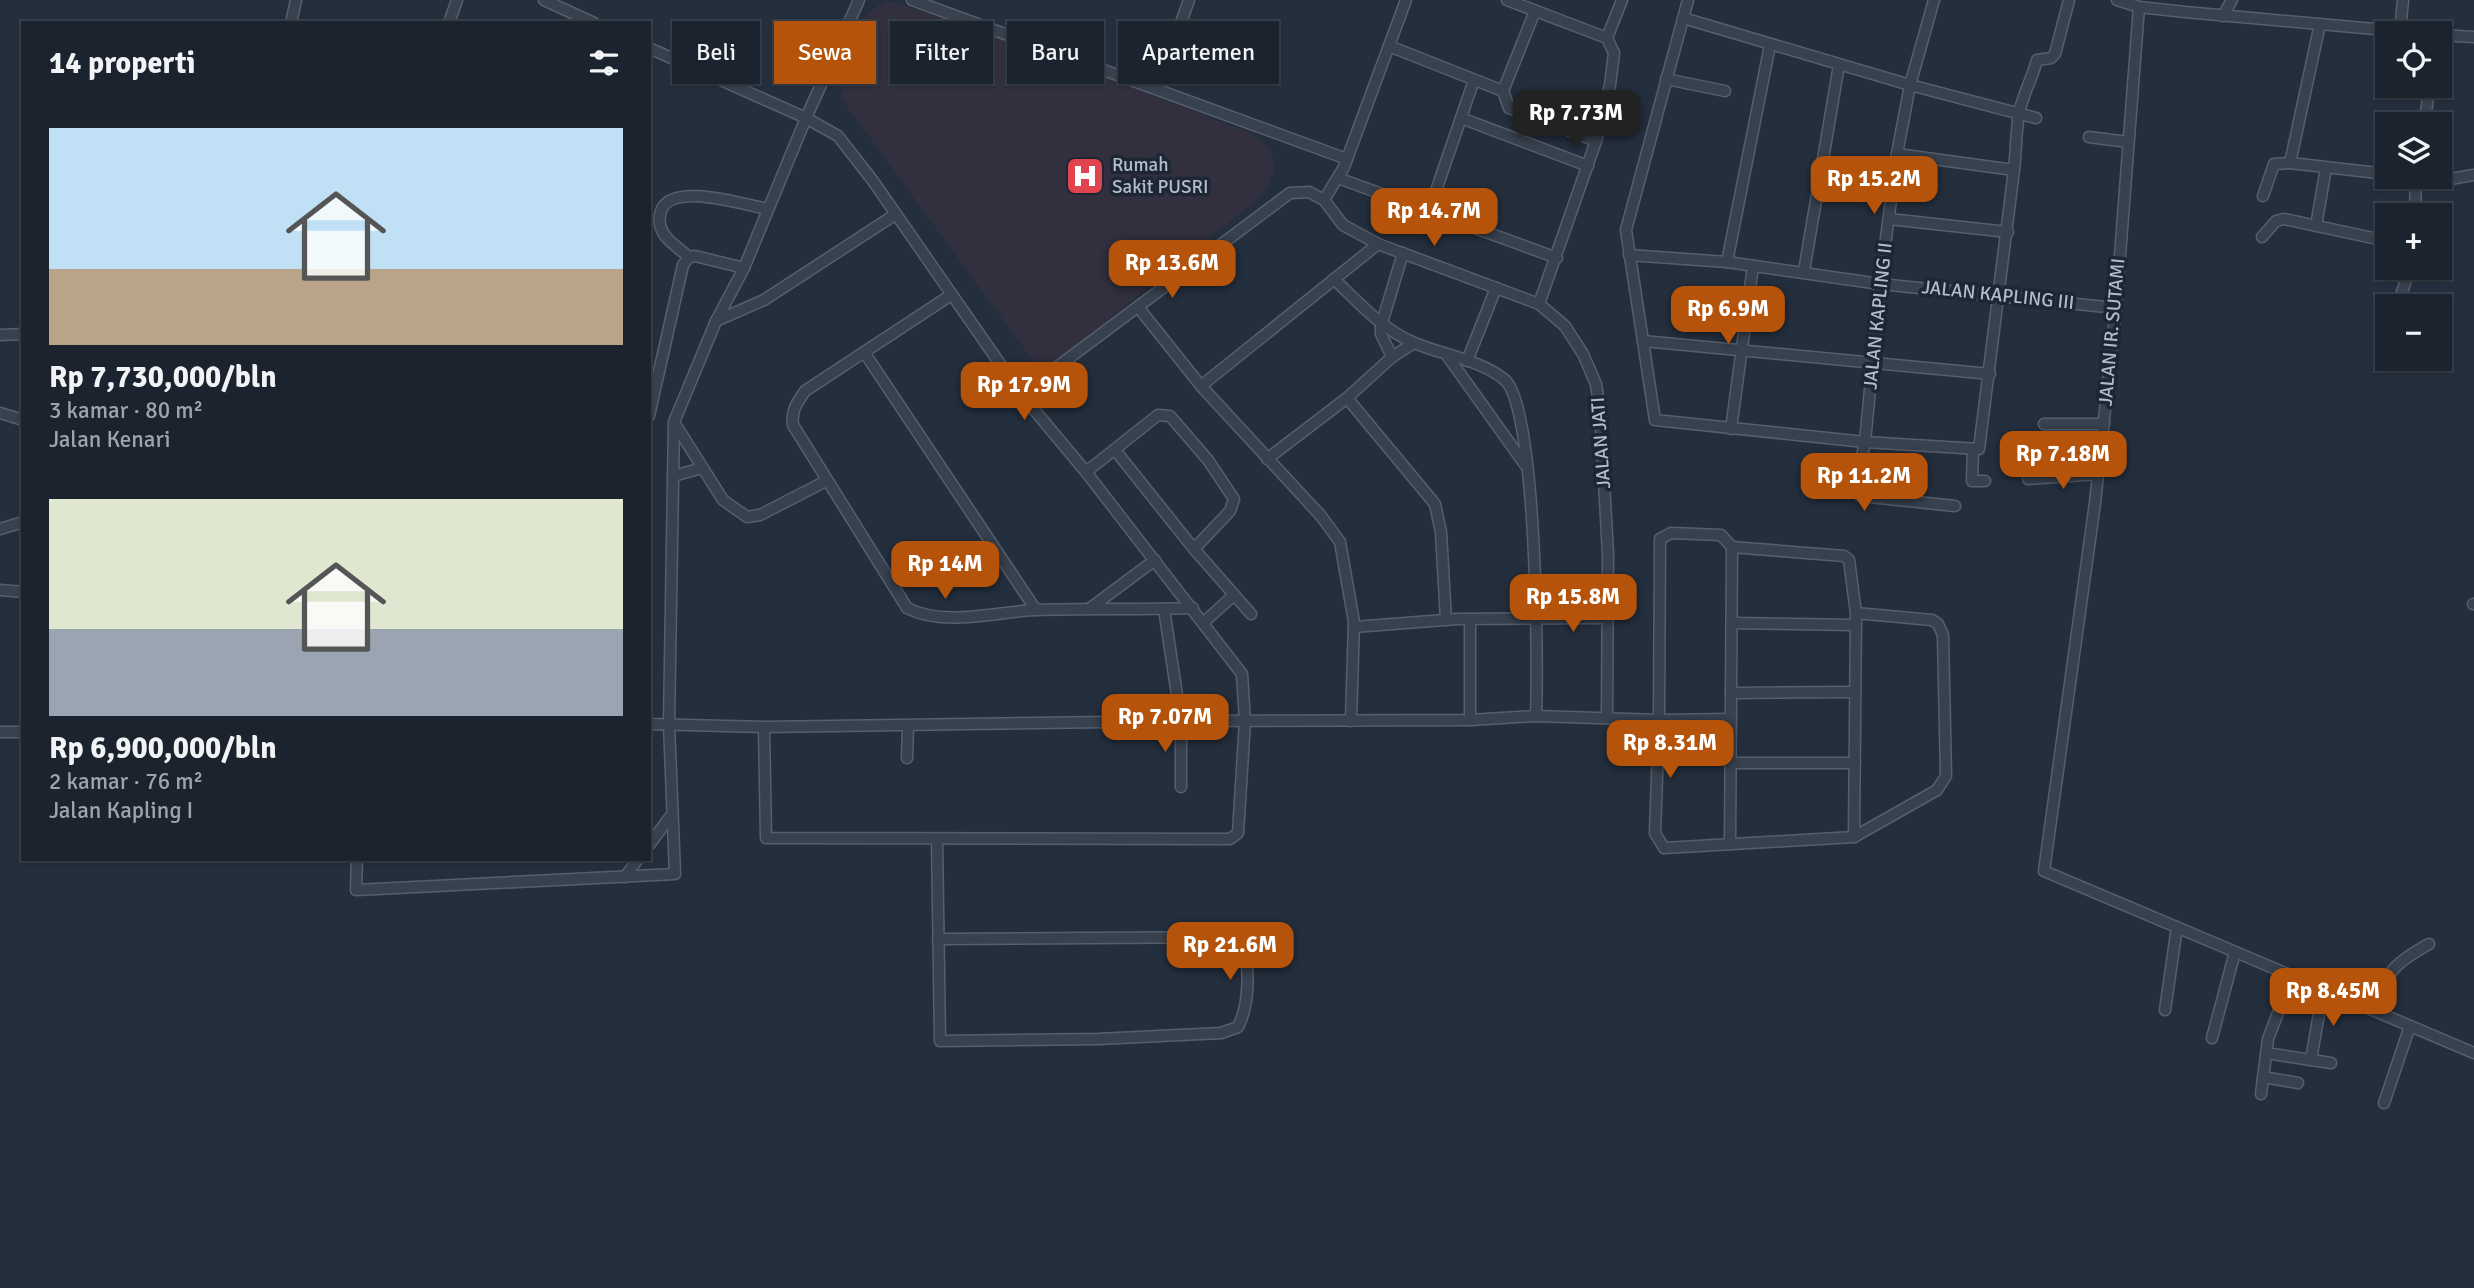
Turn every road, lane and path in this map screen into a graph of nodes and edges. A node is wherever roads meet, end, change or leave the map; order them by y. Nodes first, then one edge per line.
1 (296, 0) edge
2 (457, 0) edge
3 (544, 0) edge
4 (859, 0) edge
5 (912, 0) edge
6 (1189, 0) edge
7 (1406, 0) edge
8 (1507, 0) edge
9 (1622, 0) edge
10 (1688, 0) edge
11 (1934, 0) edge
12 (2069, 0) edge
13 (2117, 0) edge
14 (2199, 0) edge
15 (2232, 0) edge
16 (2403, 0) edge
17 (2139, 7) junction
18 (1535, 11) junction
19 (2195, 13) junction
20 (2223, 16) junction
21 (1684, 18) junction
22 (292, 21) edge
23 (450, 21) edge
24 (590, 21) edge
25 (2401, 21) edge
26 (2320, 24) junction
27 (2375, 30) edge
28 (2452, 36) edge
29 (2474, 37) edge
30 (1606, 38) junction
31 (1770, 45) junction
32 (1389, 46) junction
33 (651, 49) edge
34 (1839, 65) junction
35 (1666, 79) junction
36 (1474, 80) junction
37 (1910, 85) junction
38 (1157, 89) junction
39 (1503, 91) junction
40 (1725, 91) dead end
41 (2019, 114) junction
42 (806, 118) junction
43 (1461, 118) junction
44 (2036, 118) dead end
45 (2089, 137) dead end
46 (1596, 141) junction
47 (2128, 142) junction
48 (1897, 154) junction
49 (1347, 159) junction
50 (2290, 163) junction
51 (1588, 166) junction
52 (2326, 168) junction
53 (2014, 170) junction
54 (2375, 173) edge
55 (2474, 176) edge
56 (1338, 178) junction
57 (2452, 179) edge
58 (2263, 196) dead end
59 (1324, 200) junction
60 (768, 209) junction
61 (1429, 211) junction
62 (896, 214) junction
63 (1889, 219) junction
64 (2316, 226) junction
65 (2008, 232) junction
66 (2262, 237) dead end
67 (2375, 238) edge
68 (1378, 244) junction
69 (1403, 253) junction
70 (1629, 254) junction
71 (690, 257) junction
72 (1557, 258) junction
73 (1727, 262) junction
74 (1753, 267) junction
75 (744, 268) junction
76 (1804, 271) junction
77 (1334, 279) junction
78 (1880, 284) junction
79 (1496, 288) junction
80 (2000, 293) junction
81 (951, 295) junction
82 (1539, 304) junction
83 (1138, 307) junction
84 (2116, 308) junction
85 (716, 321) junction
86 (1381, 326) junction
87 (21, 334) edge
88 (0, 335) edge
89 (1643, 341) junction
90 (1414, 342) junction
91 (1743, 351) junction
92 (864, 352) junction
93 (1445, 352) junction
94 (1392, 357) junction
95 (1467, 362) junction
96 (1873, 364) junction
97 (1990, 374) junction
98 (1201, 386) junction
99 (1021, 394) junction
100 (1347, 398) junction
101 (651, 408) edge
102 (0, 412) edge
103 (21, 419) edge
104 (674, 422) junction
105 (2044, 424) dead end
106 (2104, 424) junction
107 (1731, 429) junction
108 (1865, 442) junction
109 (1115, 450) junction
110 (1973, 451) junction
111 (1267, 459) junction
112 (702, 468) junction
113 (1527, 468) junction
114 (1086, 472) junction
115 (2098, 474) junction
116 (674, 476) junction
117 (2028, 479) dead end
118 (826, 481) junction
119 (1984, 481) dead end
120 (1955, 506) dead end
121 (21, 523) edge
122 (0, 529) edge
123 (1732, 547) junction
124 (1194, 549) junction
125 (1155, 560) junction
126 (0, 590) edge
127 (21, 592) edge
128 (1234, 595) junction
129 (1193, 608) junction
130 (1089, 609) junction
131 (1164, 609) junction
132 (1035, 610) junction
133 (1251, 614) dead end
134 (1538, 618) junction
135 (1608, 618) junction
136 (1470, 619) junction
137 (1856, 619) junction
138 (1446, 620) junction
139 (1204, 622) junction
140 (1732, 623) junction
141 (1354, 626) junction
142 (1856, 692) junction
143 (1731, 694) junction
144 (1536, 716) junction
145 (1607, 718) junction
146 (1731, 719) junction
147 (1470, 720) junction
148 (1658, 720) junction
149 (1181, 721) junction
150 (1245, 721) junction
151 (1350, 721) junction
152 (651, 724) edge
153 (669, 724) junction
154 (908, 726) junction
155 (764, 727) junction
156 (0, 732) edge
157 (21, 732) edge
158 (906, 758) dead end
159 (1731, 763) junction
160 (1855, 763) junction
161 (1181, 787) dead end
162 (670, 817) junction
163 (1854, 837) junction
164 (937, 839) junction
165 (651, 842) edge
166 (1730, 844) junction
167 (356, 861) edge
168 (637, 861) edge
169 (625, 877) junction
170 (2177, 927) junction
171 (938, 939) junction
172 (2429, 944) dead end
173 (2235, 952) junction
174 (2292, 976) junction
175 (2323, 990) junction
176 (2165, 1010) dead end
177 (2373, 1010) junction
178 (2410, 1026) junction
179 (2212, 1038) dead end
180 (2266, 1053) junction
181 (2474, 1053) edge
182 (2311, 1060) junction
183 (2331, 1063) dead end
184 (2263, 1077) junction
185 (2298, 1083) dead end
186 (2261, 1094) dead end
187 (2384, 1104) dead end

1 - 22 street
2 - 23 street
3 - 24 street
4 - 42 street
5 - 38 street
6 - 38 street
7 - 32 street
8 - 18 street
9 - 30 street
10 - 21 street
11 - 37 street, JALAN KAPLING II
12 - 41 street
13 - 17 street
14 - 19 street
15 - 20 street
16 - 25 street
17 - 19 street
17 - 47 street, JALAN IR. SUTAMI
18 - 30 street
18 - 39 street
19 - 20 street
20 - 26 street
21 - 31 street
21 - 35 street
26 - 27 street
26 - 50 street
28 - 29 street
30 - 46 street
31 - 34 street
31 - 73 street
32 - 36 street
32 - 49 street
33 - 42 street
34 - 37 street
34 - 76 street
35 - 40 street
35 - 70 street
36 - 39 street
36 - 43 street
37 - 41 street
37 - 48 street, JALAN KAPLING II
38 - 49 street
39 - 46 street
41 - 44 street
41 - 53 street
42 - 60 street
42 - 62 street
43 - 51 street
43 - 61 street
45 - 47 street
46 - 51 street
47 - 84 street, JALAN IR. SUTAMI
48 - 53 street
48 - 63 street, JALAN KAPLING II
49 - 56 street
50 - 52 street
50 - 58 street
51 - 72 street
52 - 54 street
52 - 64 street
53 - 65 street
55 - 57 street
56 - 59 street
56 - 61 street
59 - 68 street, JALAN JATI
59 - 83 street
60 - 71 street
60 - 75 street
61 - 72 street
62 - 81 street
62 - 85 street
63 - 65 street
63 - 78 street, JALAN KAPLING II
64 - 66 street
64 - 67 street
65 - 80 street
68 - 69 street, JALAN JATI
68 - 77 street
69 - 79 street, JALAN JATI
69 - 86 street
70 - 73 street, JALAN KAPLING III
70 - 89 street
71 - 75 street
71 - 101 street
72 - 82 street
73 - 74 street, JALAN KAPLING III
74 - 76 street, JALAN KAPLING III
74 - 91 street
75 - 85 street
76 - 78 street, JALAN KAPLING III
77 - 86 street
77 - 98 street
78 - 80 street, JALAN KAPLING III
78 - 96 street, JALAN KAPLING II
79 - 82 street, JALAN JATI
79 - 95 street
80 - 84 street, JALAN KAPLING III
80 - 97 street
81 - 92 street
81 - 99 street
82 - 135 street, JALAN JATI
83 - 98 street
83 - 99 street
84 - 106 street, JALAN IR. SUTAMI
85 - 104 street
86 - 90 street
86 - 94 street
87 - 88 street
89 - 91 street
89 - 107 street
90 - 93 street
90 - 94 street
91 - 96 street
91 - 107 street
92 - 118 street
92 - 132 street
93 - 95 street
93 - 113 street
94 - 100 street
95 - 113 street
96 - 97 street
96 - 108 street, JALAN KAPLING II
97 - 110 street
98 - 111 street
99 - 114 street
100 - 111 street
100 - 138 street
102 - 103 street
104 - 112 street
104 - 116 street
105 - 106 street
106 - 115 street, JALAN IR. SUTAMI
107 - 108 street
108 - 110 street
108 - 120 street, JALAN KAPLING II
109 - 114 street
109 - 124 street
109 - 124 street
110 - 119 street
111 - 141 street
112 - 116 street
112 - 118 street
113 - 134 street
114 - 125 street
115 - 117 street
115 - 170 street, JALAN IR. SUTAMI
116 - 153 street
118 - 132 street
121 - 122 street
123 - 137 street
123 - 140 street
123 - 148 street
124 - 128 street
125 - 129 street
125 - 130 street
126 - 127 street
128 - 133 street
128 - 139 street
129 - 131 street
129 - 139 street
130 - 131 street
130 - 132 street
131 - 149 street
134 - 135 street
134 - 136 street
134 - 144 street
135 - 145 street, JALAN JATI
136 - 138 street
136 - 147 street
137 - 140 street
137 - 142 street
137 - 163 street
138 - 141 street
139 - 150 street
140 - 143 street
141 - 151 street
142 - 143 street
142 - 160 street
143 - 146 street
144 - 145 street
144 - 147 street
145 - 148 street
146 - 148 street
146 - 159 street
147 - 151 street
148 - 166 street
149 - 150 street
149 - 154 street
149 - 161 street
150 - 151 street
150 - 164 street
152 - 153 street
153 - 155 street
153 - 162 street
154 - 155 street
154 - 158 street
155 - 164 street
156 - 157 street
159 - 160 street
159 - 166 street
160 - 163 street
162 - 165 street
162 - 169 street
163 - 166 street
164 - 171 street
167 - 169 street
168 - 169 street
170 - 173 street
170 - 176 street
171 - 171 street
172 - 177 street
173 - 174 street
173 - 179 street
174 - 175 street
174 - 180 street
175 - 177 street
175 - 182 street
177 - 178 street
178 - 181 street
178 - 187 street
180 - 182 street
180 - 184 street
182 - 183 street
184 - 185 street
184 - 186 street

